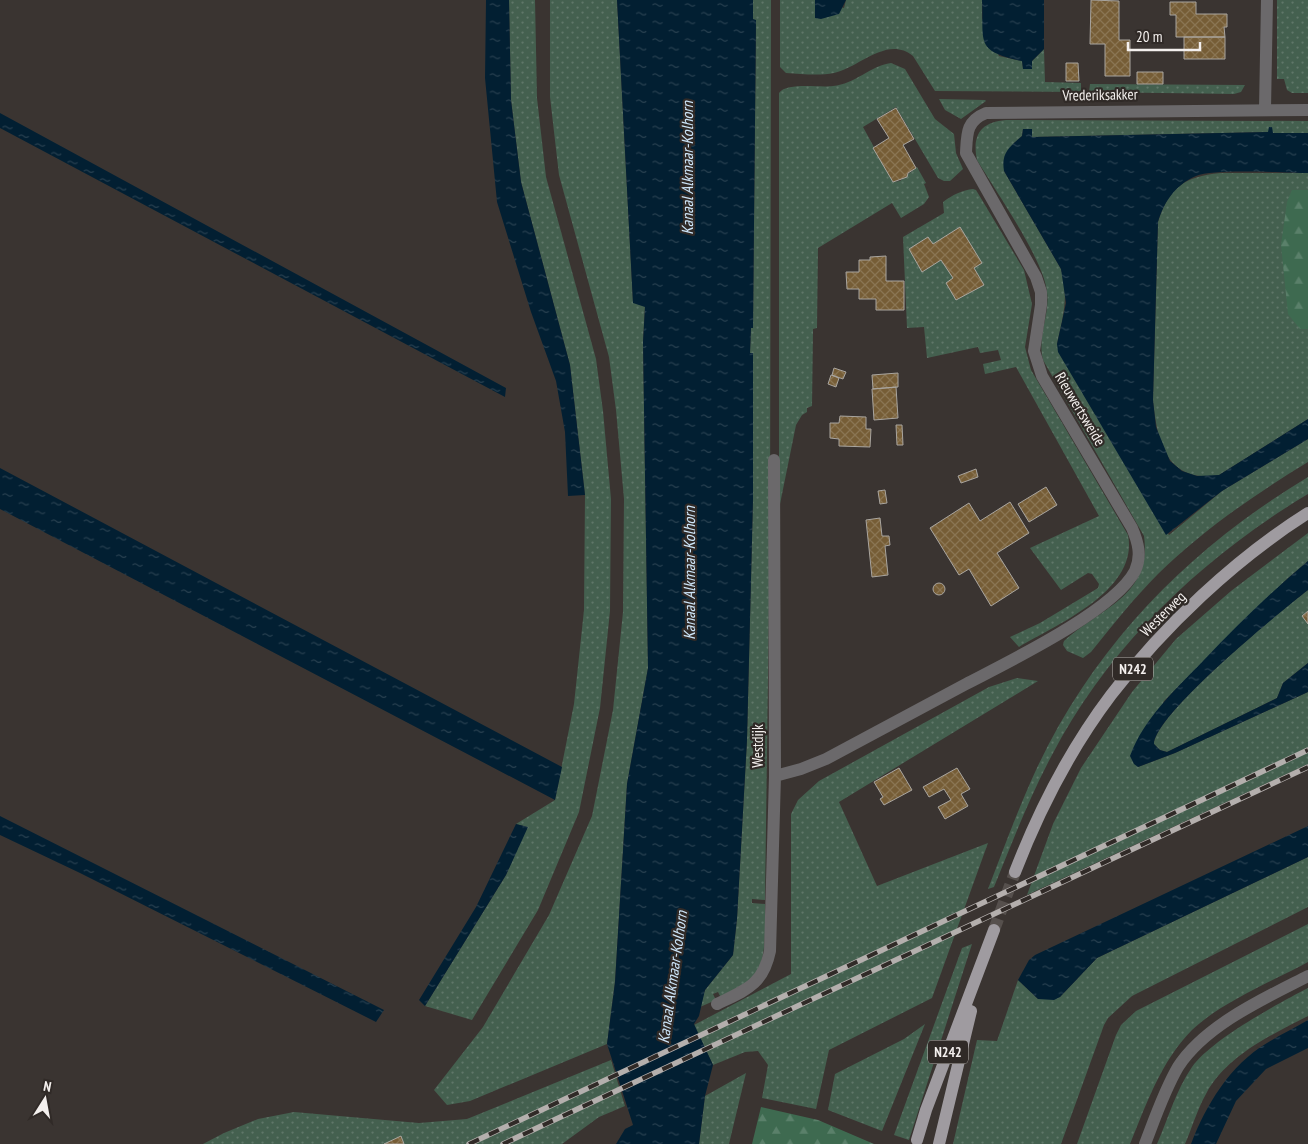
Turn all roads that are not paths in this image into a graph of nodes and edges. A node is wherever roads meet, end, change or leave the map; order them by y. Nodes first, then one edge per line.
1 (1267, 0) edge
2 (1265, 110) junction
3 (1308, 110) edge
4 (966, 153) joint
5 (774, 460) dead end
6 (1308, 513) edge
7 (775, 776) junction
8 (1015, 872) tunnel mouth
9 (994, 930) tunnel mouth
10 (981, 965) junction
11 (1308, 976) edge
12 (718, 1004) dead end
13 (917, 1140) dead end
14 (939, 1144) edge
15 (1145, 1144) edge

1 - 2 street
2 - 3 street, Vrederiksakker
2 - 4 street, Vrederiksakker
4 - 7 street, Rieuwertsweide
5 - 7 street, Westdijk
6 - 8 main road, Westerweg / N242
7 - 12 street, Westdijk
9 - 10 main road, N242
10 - 13 main road, N242
10 - 14 main road, N242
11 - 15 street

